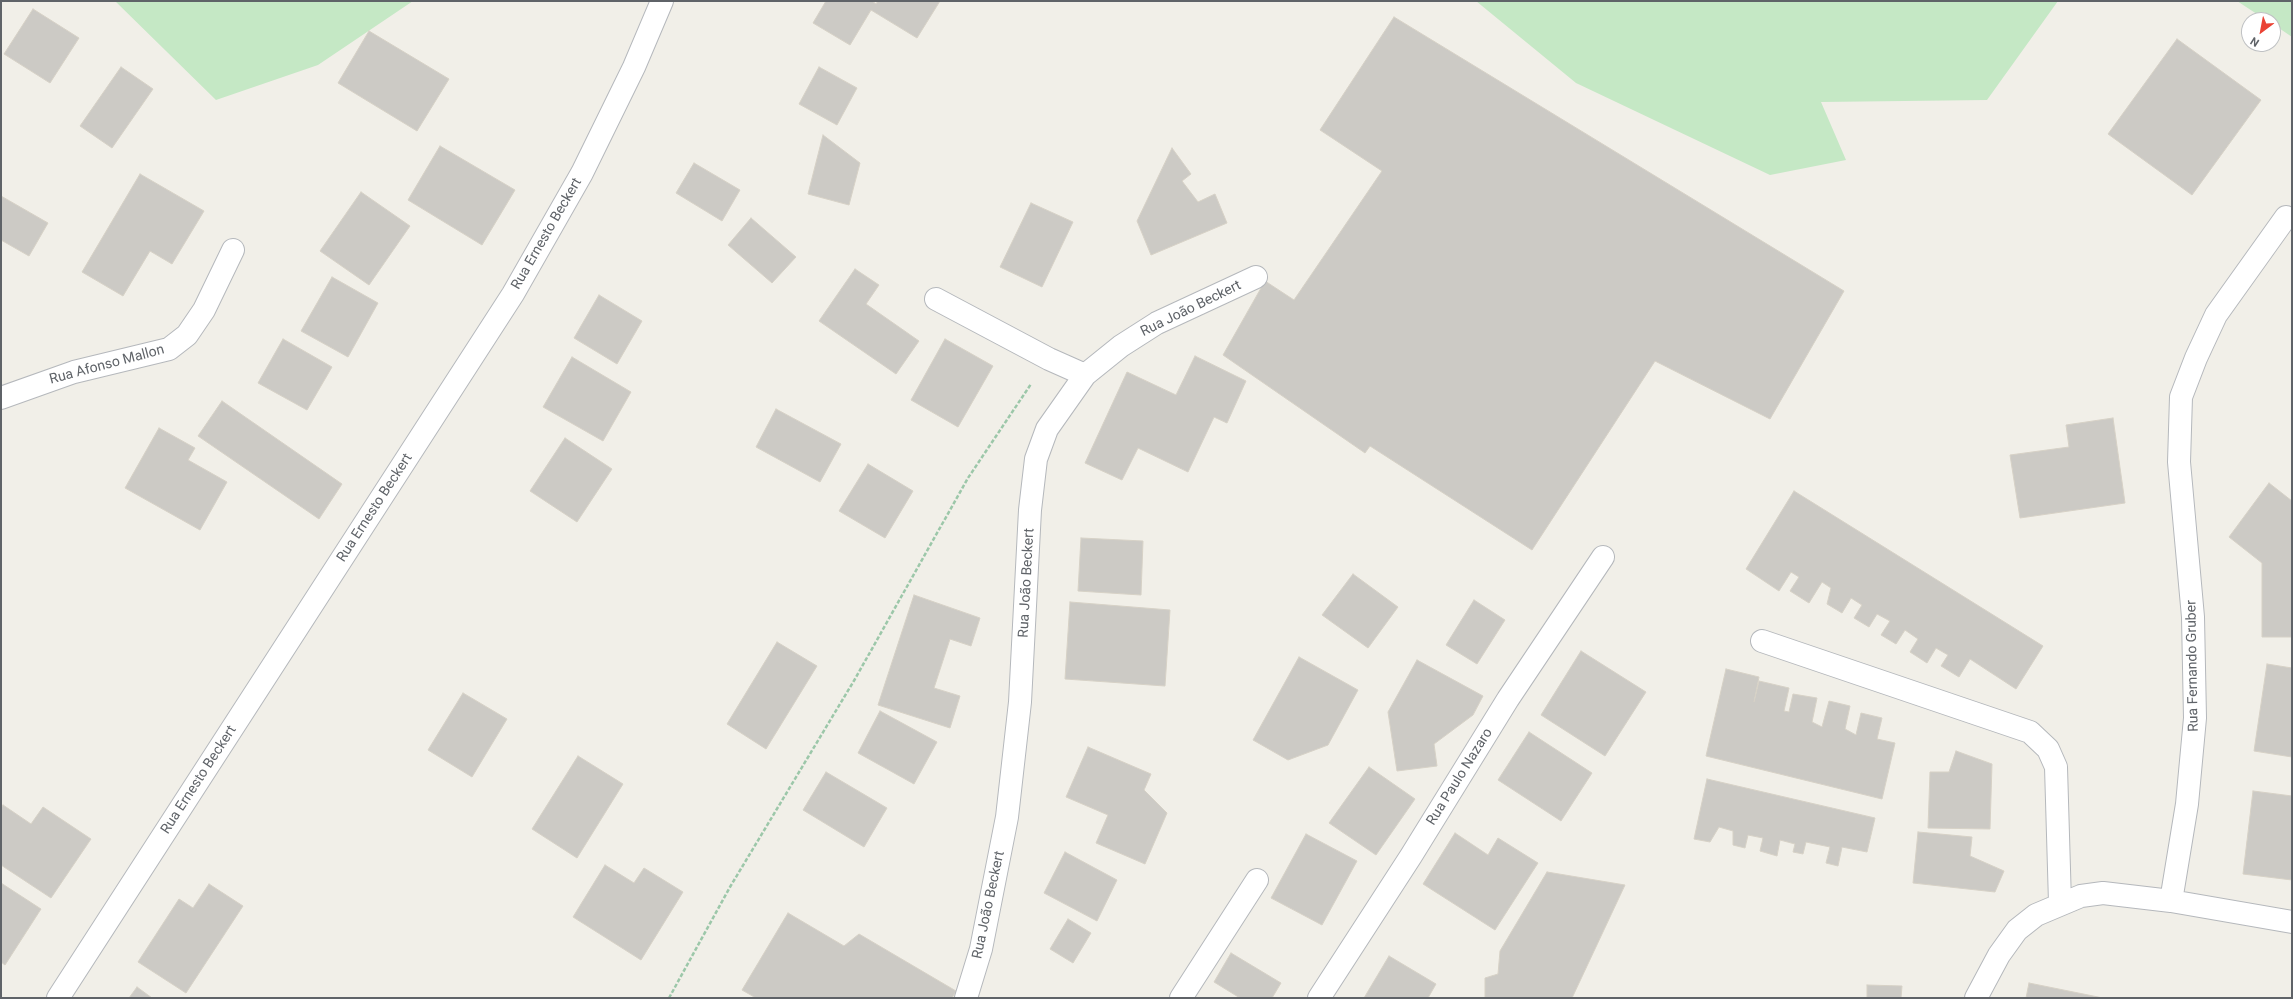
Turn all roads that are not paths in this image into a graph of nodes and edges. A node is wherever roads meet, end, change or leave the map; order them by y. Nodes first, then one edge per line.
1 (662, 1) edge
2 (2286, 217) dead end
3 (233, 250) dead end
4 (1256, 278) dead end
5 (936, 299) dead end
6 (1085, 375) junction
7 (1, 398) edge
8 (1603, 557) dead end
9 (1762, 641) dead end
10 (1257, 880) dead end
11 (2171, 901) junction
12 (2060, 903) junction
13 (2292, 922) edge
14 (58, 998) edge
15 (966, 998) edge
16 (1181, 998) edge
17 (1319, 998) edge
18 (1976, 998) edge

1 - 14 street, Rua Ernesto Beckert
2 - 11 street, Rua Fernando Gruber
3 - 7 street, Rua Afonso Mallon
4 - 6 street, Rua João Beckert
5 - 6 street
6 - 15 street, Rua João Beckert
8 - 17 street, Rua Paulo Nazaro
9 - 12 street
10 - 16 street
11 - 12 street
11 - 13 street
12 - 18 street

